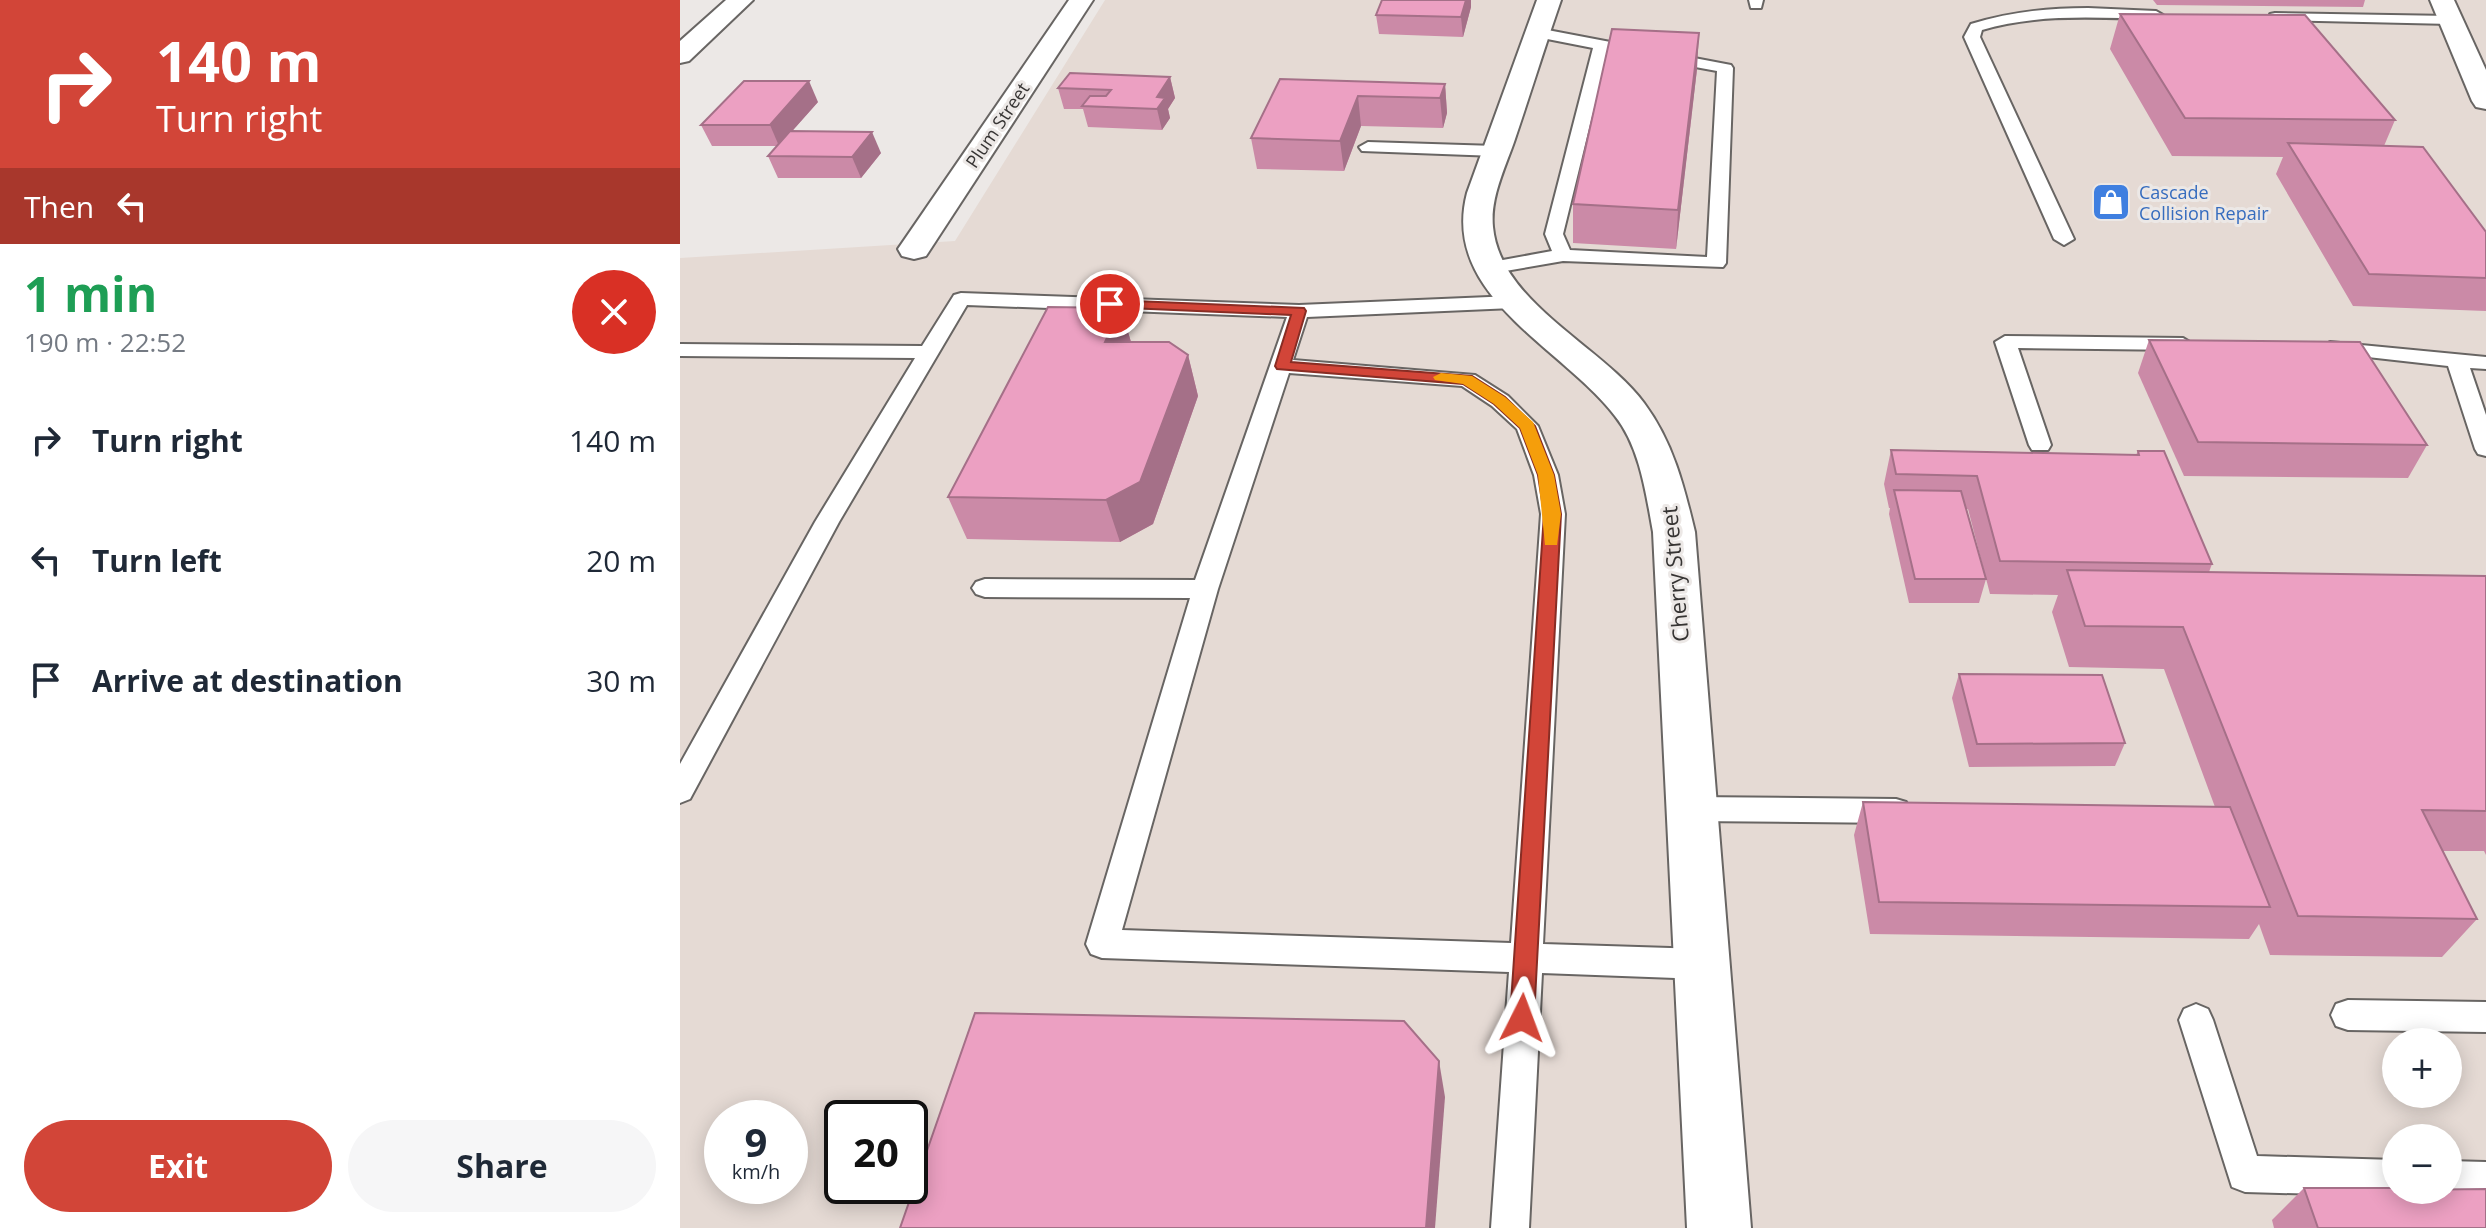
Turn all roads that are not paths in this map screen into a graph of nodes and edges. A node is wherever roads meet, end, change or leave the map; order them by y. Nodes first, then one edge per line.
1 (741, 0) edge
2 (1081, 0) edge
3 (1549, 0) edge
4 (2446, 10) edge
5 (2180, 16) edge
6 (2257, 17) edge
7 (1537, 33) junction
8 (1602, 43) junction
9 (680, 55) edge
10 (2486, 101) edge
11 (1368, 147) dead end
12 (1496, 151) junction
13 (2064, 239) dead end
14 (914, 249) dead end
15 (1563, 255) junction
16 (1501, 285) junction
17 (1299, 311) junction
18 (2211, 344) edge
19 (2306, 345) edge
20 (680, 350) edge
21 (929, 352) junction
22 (2457, 360) junction
23 (2486, 363) edge
24 (1282, 366) junction
25 (2040, 445) dead end
26 (2486, 449) edge
27 (985, 588) dead end
28 (1205, 589) junction
29 (680, 791) edge
30 (1691, 809) junction
31 (1930, 811) edge
32 (1525, 958) junction
33 (1702, 964) junction
34 (2348, 1015) dead end
35 (2486, 1017) edge
36 (2196, 1020) dead end
37 (2382, 1178) edge
38 (2462, 1179) edge
39 (2486, 1180) edge
40 (1510, 1228) edge
41 (1719, 1228) edge

1 - 9 main road
2 - 14 main road, Plum Street
3 - 7 main road
4 - 6 lane
4 - 10 main road
5 - 13 lane
7 - 8 lane
7 - 12 main road
8 - 15 lane
8 - 15 lane
11 - 12 lane
12 - 16 main road
15 - 16 lane
16 - 17 lane
16 - 30 main road, Cherry Street
17 - 21 lane
17 - 24 lane
18 - 25 lane
19 - 22 lane
20 - 21 lane
21 - 29 lane
22 - 23 lane
22 - 26 lane
24 - 28 lane
24 - 32 lane
27 - 28 lane
28 - 32 lane
30 - 31 lane
30 - 33 main road, Cherry Street
32 - 33 lane
32 - 40 lane
33 - 41 main road, Cherry Street
34 - 35 lane
36 - 37 lane
38 - 39 lane

